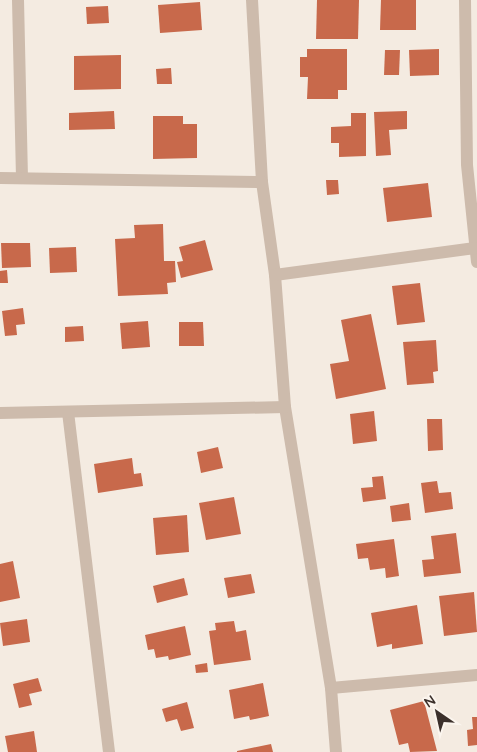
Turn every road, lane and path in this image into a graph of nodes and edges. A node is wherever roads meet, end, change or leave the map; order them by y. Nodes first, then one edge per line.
1 (18, 0) edge
2 (252, 0) edge
3 (465, 0) edge
4 (0, 178) edge
5 (22, 178) junction
6 (262, 182) junction
7 (474, 248) junction
8 (477, 262) edge
9 (275, 274) junction
10 (285, 407) junction
11 (68, 412) junction
12 (0, 413) edge
13 (477, 675) edge
14 (331, 688) junction
15 (109, 752) edge
16 (336, 752) edge

1 - 5 street
2 - 6 street
3 - 7 street
4 - 5 street
5 - 6 street
6 - 9 street
7 - 8 street
7 - 9 street
9 - 10 street
10 - 11 street
10 - 14 street
11 - 12 street
11 - 15 street
13 - 14 street
14 - 16 street

